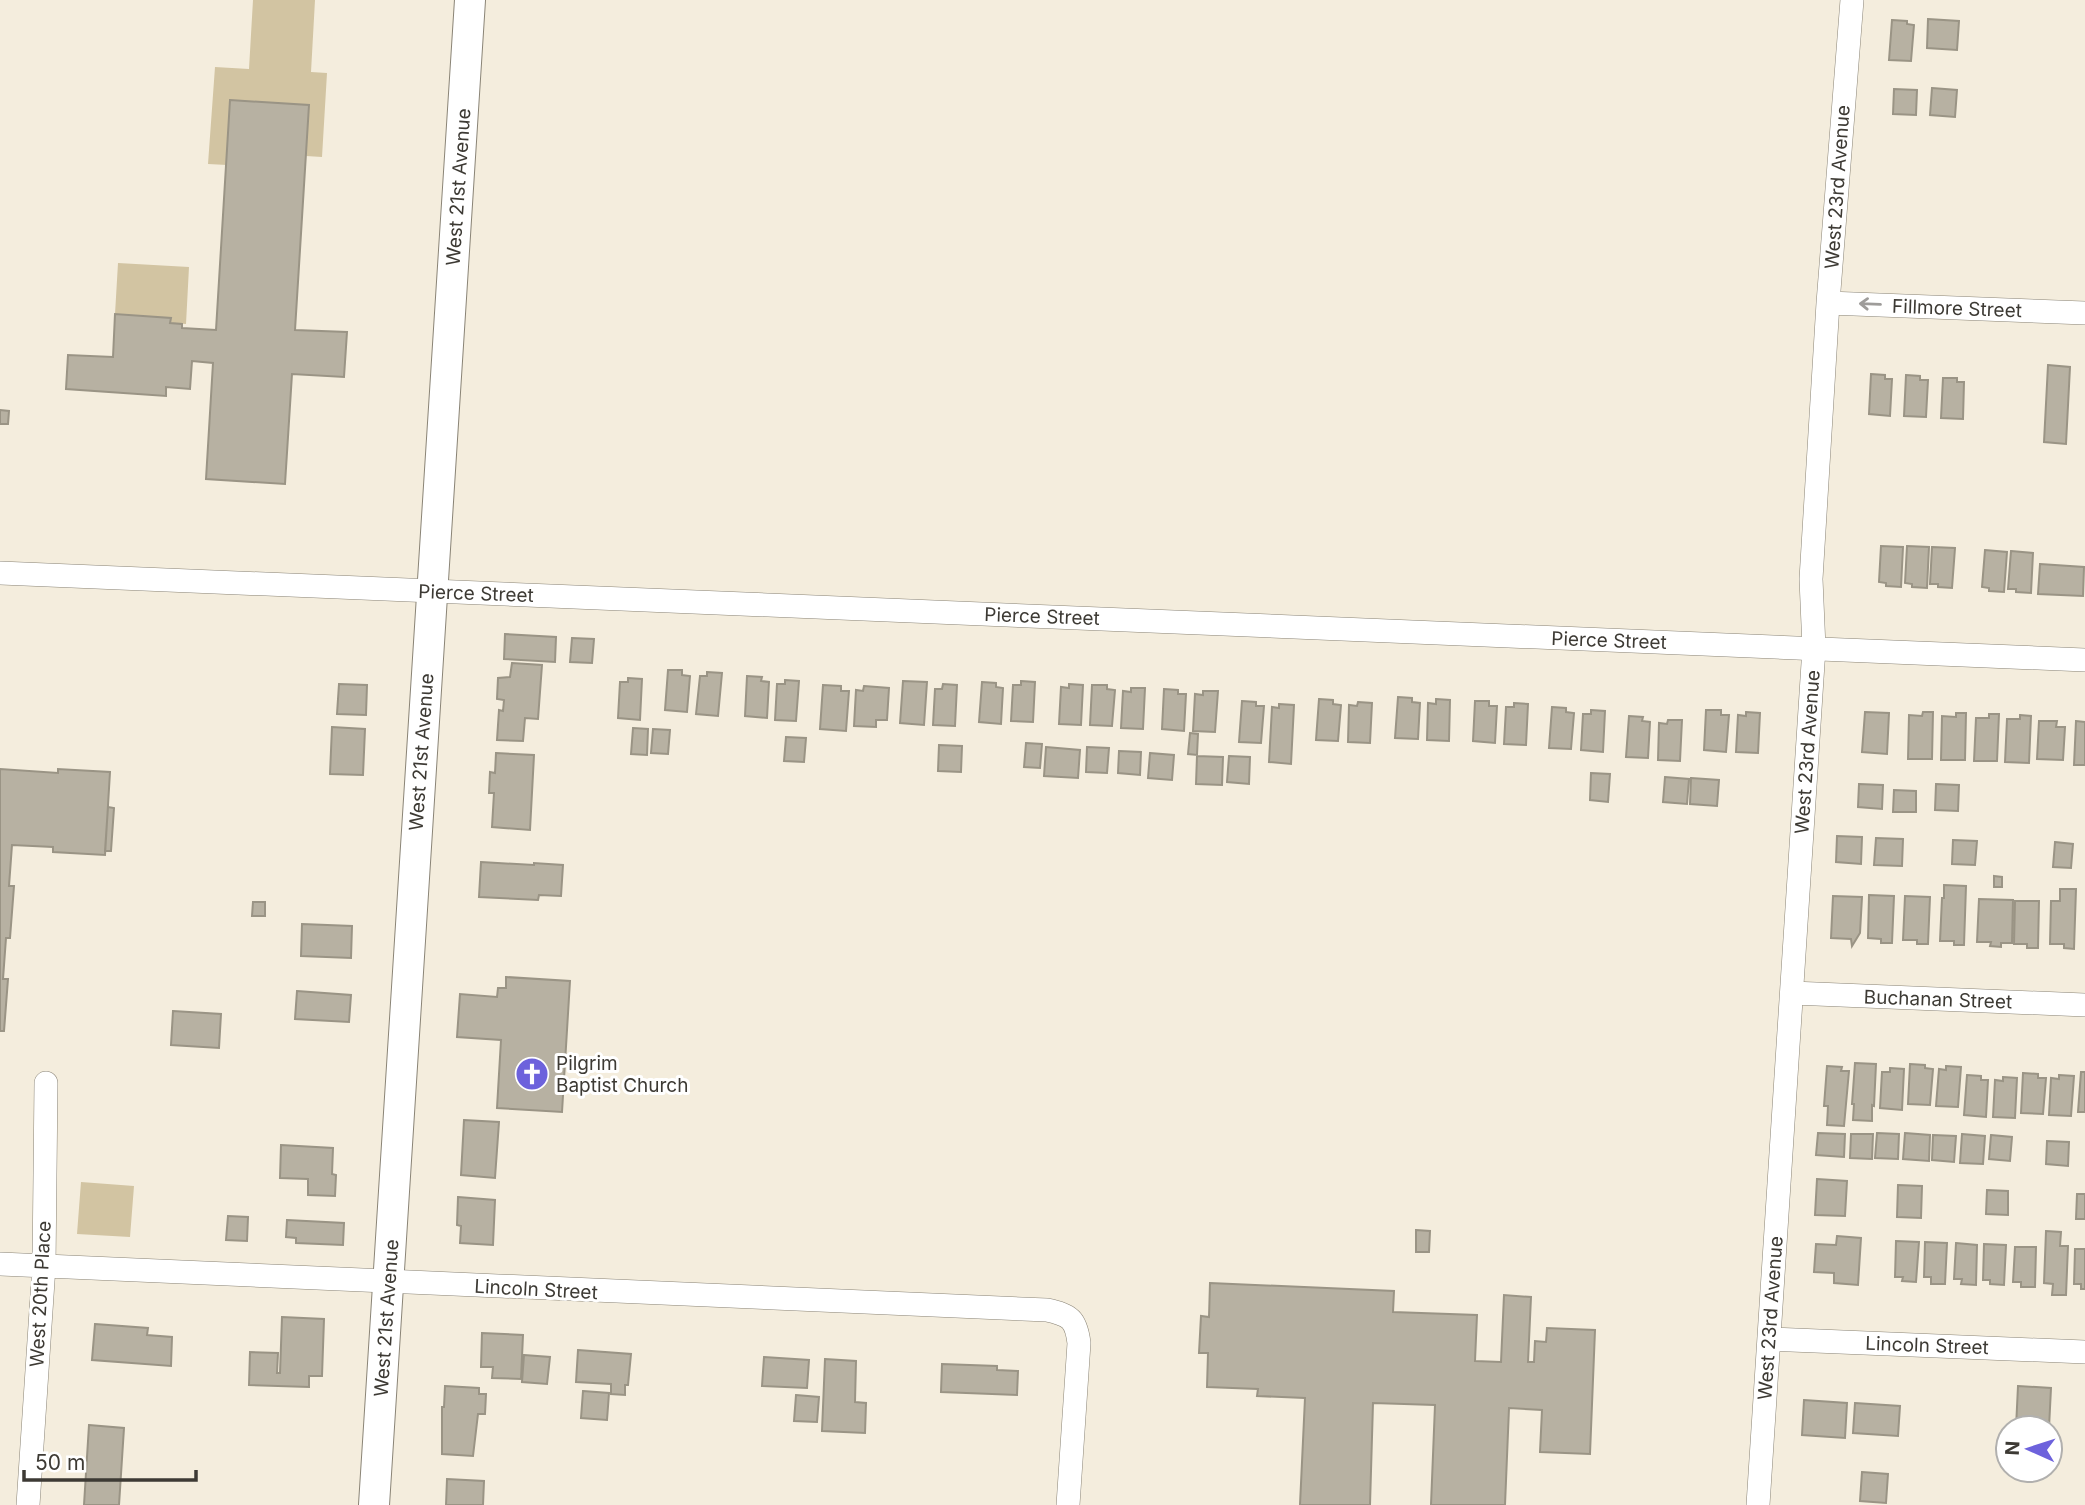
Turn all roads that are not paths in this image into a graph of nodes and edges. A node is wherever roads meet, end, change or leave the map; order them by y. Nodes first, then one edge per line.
1 (470, 0) edge
2 (1852, 0) edge
3 (1828, 303) junction
4 (2085, 313) edge
5 (0, 573) edge
6 (432, 591) junction
7 (1814, 649) junction
8 (2085, 660) edge
9 (1792, 993) junction
10 (2085, 1005) edge
11 (46, 1083) dead end
12 (0, 1265) edge
13 (44, 1266) junction
14 (388, 1281) junction
15 (1769, 1339) junction
16 (2085, 1352) edge
17 (28, 1505) edge
18 (374, 1505) edge
19 (1068, 1505) edge
20 (1758, 1505) edge

1 - 6 street, West 21st Avenue
2 - 3 street, West 23rd Avenue
4 -> 3 street, Fillmore Street
3 - 7 street, West 23rd Avenue
5 - 6 street, Pierce Street
6 - 7 street, Pierce Street
6 - 14 street, West 21st Avenue
7 - 8 street, Pierce Street
7 - 9 street, West 23rd Avenue
9 - 10 street, Buchanan Street
9 - 15 street, West 23rd Avenue
11 - 13 street, West 20th Place
12 - 13 street, Lincoln Street
13 - 14 street, Lincoln Street
13 - 17 street, West 20th Place
14 - 18 street, West 21st Avenue
14 - 19 street, Lincoln Street
15 - 16 street, Lincoln Street
15 - 20 street, West 23rd Avenue

